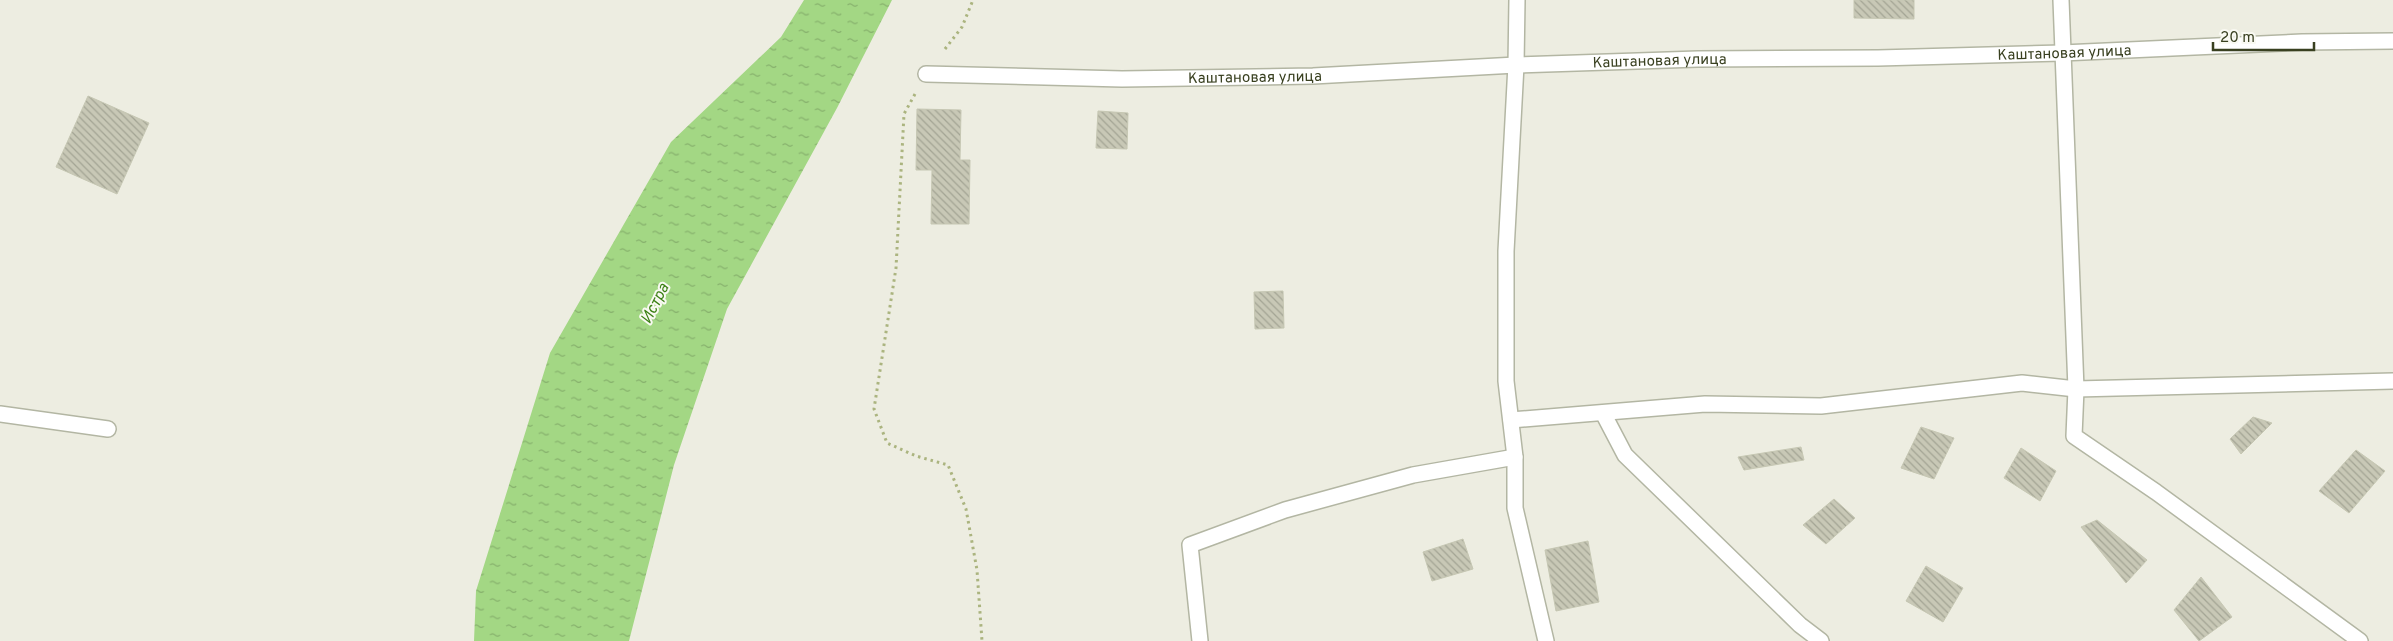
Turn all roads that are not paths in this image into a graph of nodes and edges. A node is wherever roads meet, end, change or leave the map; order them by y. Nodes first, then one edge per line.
1 (1516, 0) edge
2 (2061, 0) edge
3 (2393, 41) edge
4 (2062, 53) junction
5 (1516, 65) junction
6 (926, 74) road end
7 (2393, 381) edge
8 (2076, 389) junction
9 (1603, 412) junction
10 (0, 414) edge
11 (1511, 420) junction
12 (108, 430) dead end
13 (1515, 457) junction
14 (1200, 641) edge
15 (1546, 641) edge
16 (1821, 641) edge
17 (2360, 641) edge

1 - 5 street
2 - 4 street
3 - 4 street, Каштановая улица
4 - 5 street, Каштановая улица
4 - 8 street
5 - 6 street, Каштановая улица
5 - 11 street
7 - 8 street
8 - 9 street
8 - 17 street
9 - 11 street
9 - 16 street
10 - 12 street
11 - 13 street
13 - 14 street
13 - 15 street

